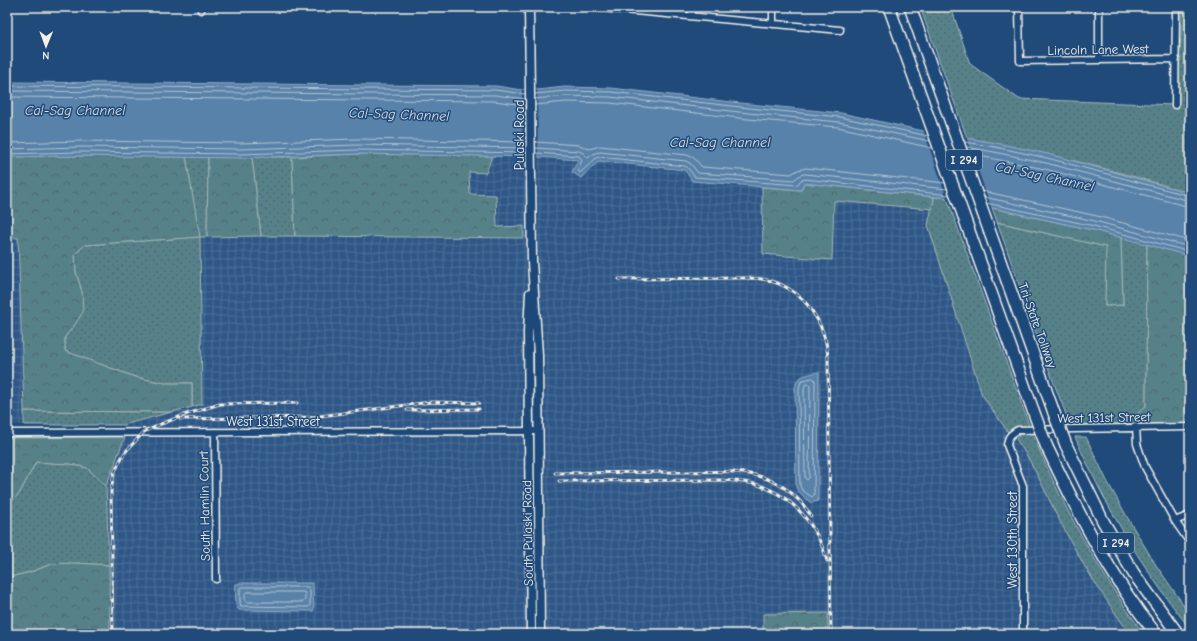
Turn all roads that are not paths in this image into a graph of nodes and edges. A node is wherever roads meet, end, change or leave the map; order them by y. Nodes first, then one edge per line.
1 (529, 7) edge
2 (591, 7) edge
3 (692, 7) edge
4 (773, 7) edge
5 (889, 7) edge
6 (910, 7) edge
7 (1019, 7) edge
8 (1098, 7) edge
9 (1176, 7) edge
10 (614, 8) edge
11 (692, 16) junction
12 (773, 24) junction
13 (840, 30) dead end
14 (1176, 59) junction
15 (1099, 60) junction
16 (1175, 105) dead end
17 (532, 262) junction
18 (1190, 427) edge
19 (1136, 428) junction
20 (1018, 430) joint
21 (528, 431) junction
22 (538, 431) junction
23 (215, 432) junction
24 (7, 433) edge
25 (1190, 515) edge
26 (1175, 521) junction
27 (1190, 543) edge
28 (216, 579) dead end
29 (1162, 610) junction
30 (530, 634) edge
31 (540, 634) edge
32 (1023, 634) edge
33 (1156, 634) edge
34 (1178, 634) edge
35 (1184, 634) edge

1 - 17 main road, Pulaski Road
2 - 10 street
3 - 11 street
4 - 12 street
5 - 33 highway, I 294, bridge
6 - 29 highway, Tri-State Tollway / I 294, bridge
7 - 15 street, Lincoln Lane West
8 - 15 street
9 - 14 street
10 - 11 street
11 - 12 street
12 - 13 street
14 - 15 street, Lincoln Lane West
14 - 16 street
17 - 21 main road, Pulaski Road
17 - 22 main road, Pulaski Road
18 - 19 street, West 131st Street
19 - 20 street, West 131st Street
19 - 26 street
20 - 32 street, West 130th Street
21 - 22 street, West 131st Street
21 - 23 street, West 131st Street
21 - 30 main road, South Pulaski Road
22 - 31 main road, South Pulaski Road
23 - 24 street, West 131st Street
23 - 28 street, South Hamlin Court
25 - 26 street
26 - 27 street
29 - 34 highway, Tri-State Tollway / I 294
29 - 35 highway

